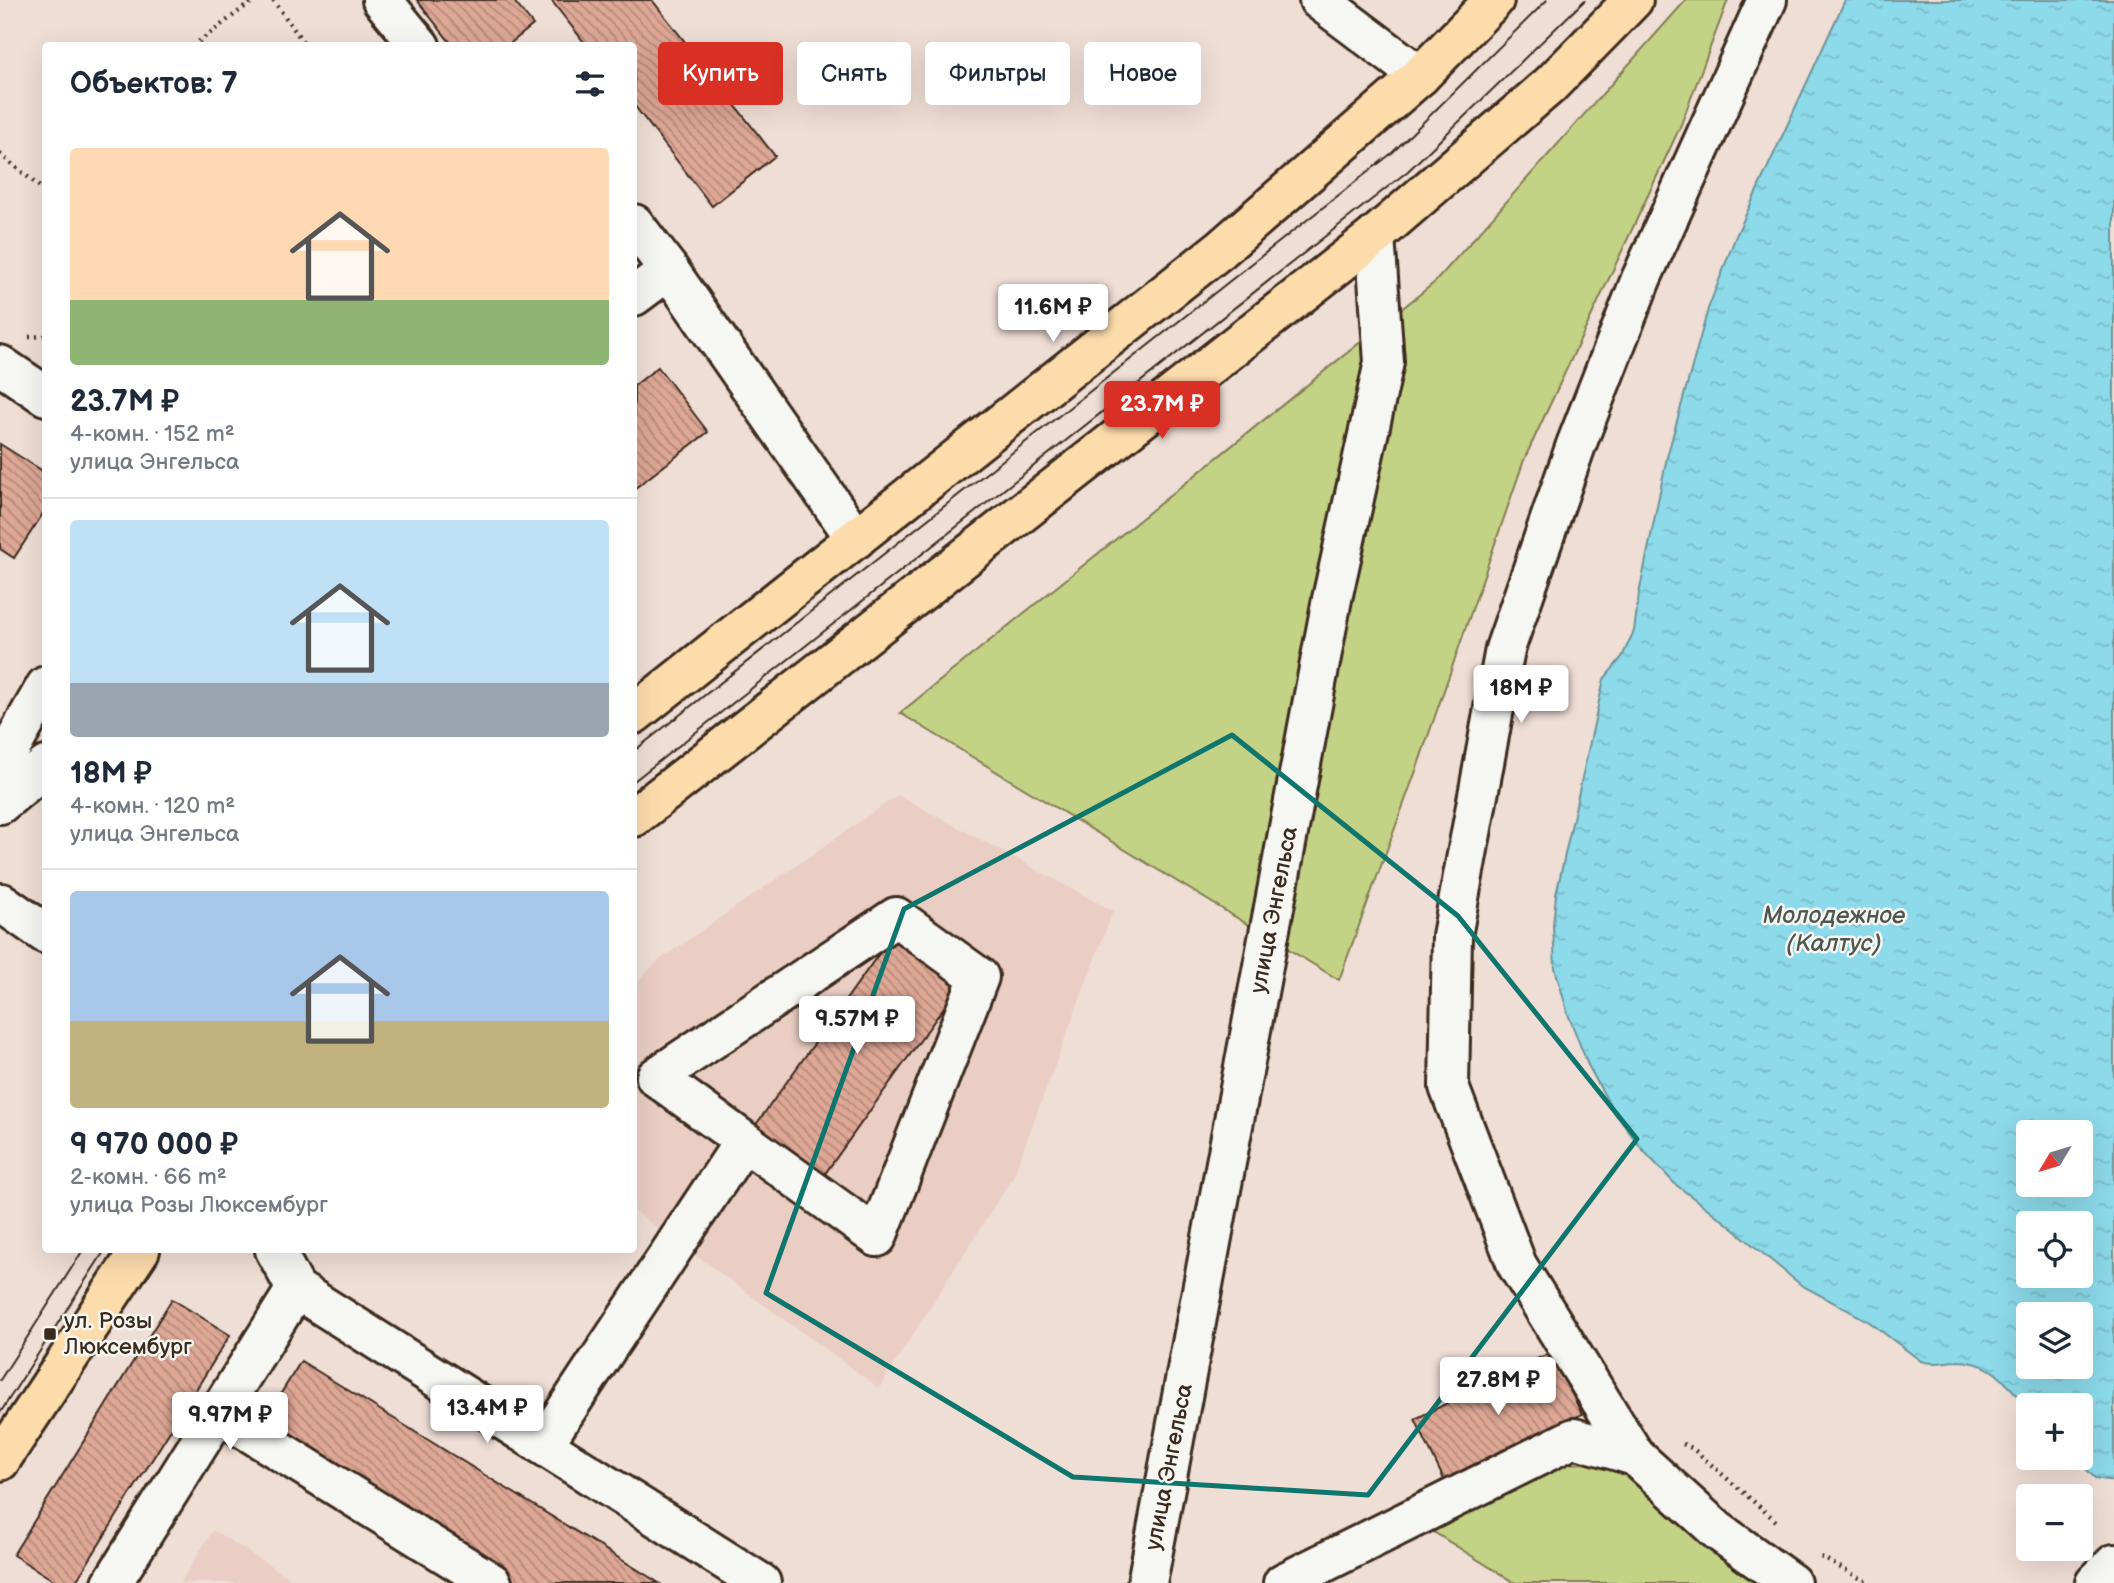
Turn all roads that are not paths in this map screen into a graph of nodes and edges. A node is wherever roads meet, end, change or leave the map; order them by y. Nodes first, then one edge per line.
1 (382, 0) edge
2 (1319, 0) edge
3 (1494, 0) edge
4 (1633, 0) edge
5 (1768, 0) edge
6 (417, 42) edge
7 (1420, 76) junction
8 (637, 228) edge
9 (1375, 236) junction
10 (669, 270) junction
11 (637, 294) edge
12 (0, 365) edge
13 (42, 393) edge
14 (856, 539) junction
15 (42, 693) edge
16 (637, 711) edge
17 (0, 766) edge
18 (42, 769) edge
19 (0, 804) edge
20 (637, 815) edge
21 (1, 902) edge
22 (42, 931) edge
23 (744, 1141) junction
24 (138, 1253) edge
25 (277, 1253) edge
26 (296, 1289) junction
27 (219, 1413) junction
28 (544, 1446) junction
29 (1635, 1457) junction
30 (0, 1461) edge
31 (2114, 1564) edge
32 (112, 1583) edge
33 (492, 1583) edge
34 (761, 1583) edge
35 (1147, 1583) edge
36 (1283, 1583) edge
37 (1791, 1583) edge
38 (2095, 1583) edge

1 - 6 street
2 - 7 street
3 - 7 main road
4 - 9 main road
5 - 29 street
7 - 14 main road
8 - 10 street
9 - 20 main road
9 - 35 street, улица Энгельса
10 - 11 street
10 - 14 street
12 - 13 street
14 - 16 main road
15 - 17 street
18 - 19 street
21 - 22 street
23 - 23 street
23 - 28 street
24 - 30 main road
25 - 26 street
26 - 27 street
26 - 28 street
27 - 32 street
27 - 33 street
28 - 34 street
29 - 36 street
29 - 37 street
31 - 38 street

